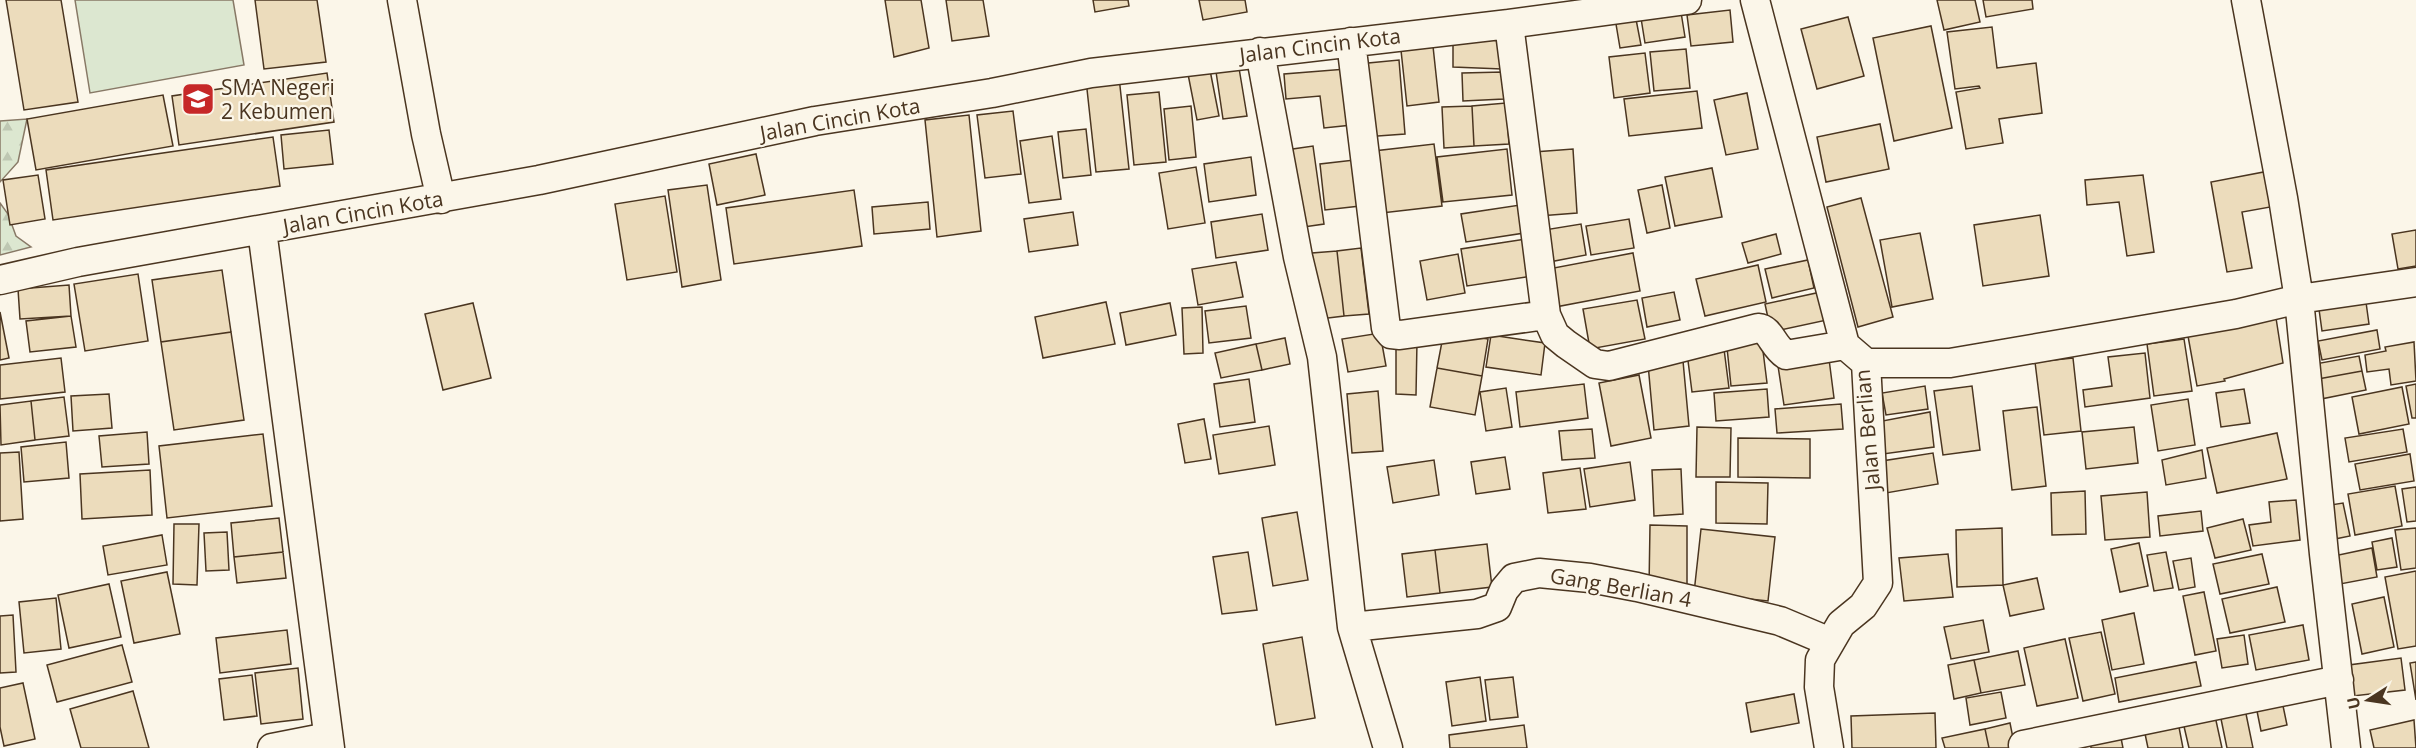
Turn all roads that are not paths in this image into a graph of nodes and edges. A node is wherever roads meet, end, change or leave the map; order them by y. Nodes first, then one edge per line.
1 (402, 0) edge
2 (1687, 0) edge
3 (1755, 0) edge
4 (2246, 0) edge
5 (1509, 24) junction
6 (1351, 42) junction
7 (1260, 52) junction
8 (441, 199) junction
9 (262, 230) junction
10 (0, 280) edge
11 (2416, 282) edge
12 (2299, 299) junction
13 (1546, 315) junction
14 (1856, 354) junction
15 (1352, 627) junction
16 (1830, 642) junction
17 (2339, 680) junction
18 (329, 742) edge
19 (2023, 745) dead end
20 (272, 748) edge
21 (1388, 748) edge
22 (1829, 748) edge
23 (2346, 748) edge

1 - 8 street
2 - 5 street, Jalan Cincin Kota
3 - 14 street, Jalan Berlian
4 - 12 street
5 - 6 street, Jalan Cincin Kota
5 - 13 street
6 - 7 street, Jalan Cincin Kota
6 - 13 street
7 - 8 street, Jalan Cincin Kota
7 - 15 street
8 - 9 street, Jalan Cincin Kota
9 - 10 street, Jalan Cincin Kota
9 - 18 street
11 - 12 street
12 - 14 street
12 - 17 street
13 - 14 street
14 - 16 street, Jalan Berlian
15 - 16 street, Gang Berlian 4
15 - 21 street
16 - 22 street, Jalan Berlian
17 - 19 street
17 - 23 street
18 - 20 street

